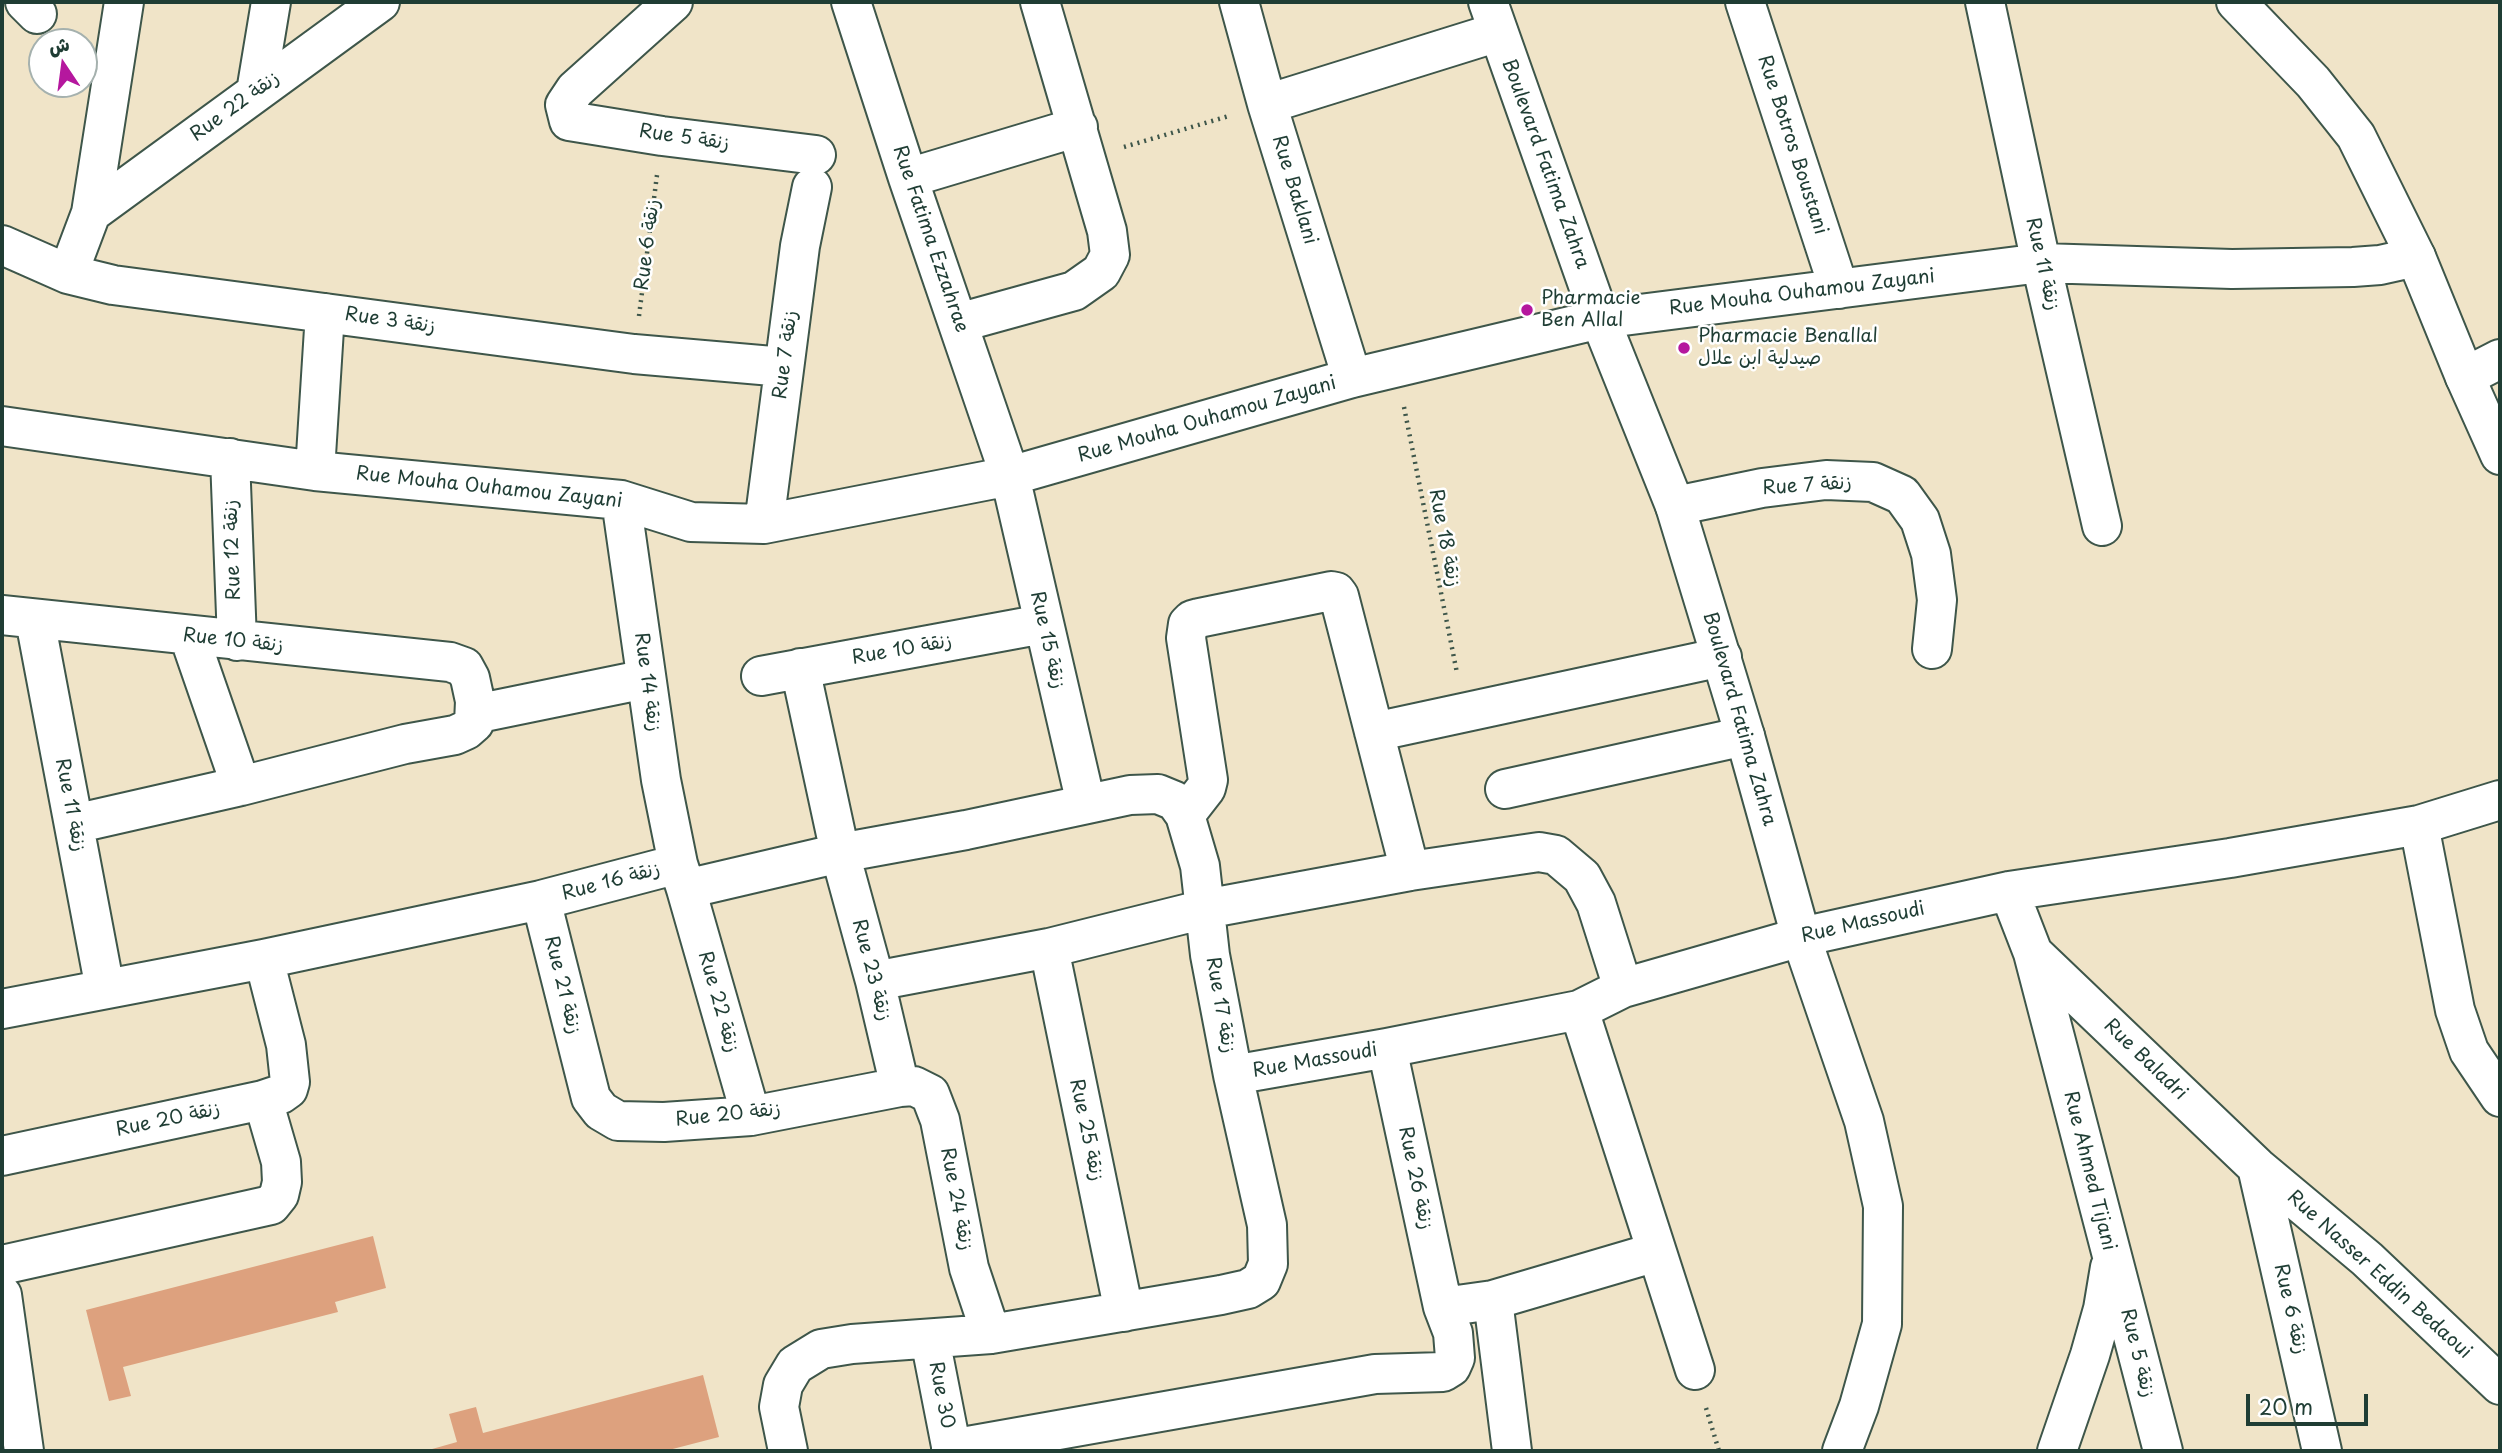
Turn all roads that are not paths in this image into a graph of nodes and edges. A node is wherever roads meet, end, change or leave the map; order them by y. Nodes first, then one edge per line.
1 (124, 2) edge
2 (271, 2) edge
3 (380, 2) edge
4 (673, 2) edge
5 (851, 2) edge
6 (1040, 2) edge
7 (1239, 2) edge
8 (1745, 2) edge
9 (1985, 2) edge
10 (2236, 2) edge
11 (1493, 17) edge
12 (256, 92) junction
13 (1267, 104) junction
14 (1082, 143) junction
15 (814, 171) joint
16 (908, 178) junction
17 (91, 213) junction
18 (2, 245) edge
19 (2416, 257) junction
20 (2041, 263) junction
21 (68, 274) junction
22 (1839, 289) junction
23 (325, 313) junction
24 (1600, 319) junction
25 (958, 323) junction
26 (2500, 359) edge
27 (785, 367) junction
28 (2465, 377) junction
29 (1352, 378) junction
30 (2, 426) edge
31 (2500, 455) edge
32 (230, 458) junction
33 (316, 471) junction
34 (1010, 476) junction
35 (621, 500) junction
36 (1675, 506) junction
37 (764, 524) junction
38 (2102, 526) dead end
39 (18, 617) edge
40 (1043, 624) junction
41 (189, 636) junction
42 (237, 641) junction
43 (1932, 649) dead end
44 (1722, 657) junction
45 (800, 668) junction
46 (761, 676) dead end
47 (646, 679) junction
48 (475, 715) junction
49 (1374, 732) junction
50 (1745, 736) junction
51 (242, 786) junction
52 (1505, 789) dead end
53 (2500, 800) edge
54 (1086, 804) junction
55 (1185, 815) junction
56 (74, 824) junction
57 (2419, 825) junction
58 (840, 853) junction
59 (1410, 871) junction
60 (682, 876) junction
61 (2009, 891) junction
62 (541, 900) junction
63 (1205, 909) junction
64 (1801, 937) junction
65 (1049, 948) junction
66 (2033, 953) junction
67 (264, 959) junction
68 (875, 981) junction
69 (1623, 988) junction
70 (105, 989) junction
71 (2, 1009) edge
72 (1578, 1010) junction
73 (1387, 1048) junction
74 (582, 1070) joint
75 (1233, 1075) junction
76 (900, 1087) junction
77 (2500, 1097) edge
78 (263, 1100) junction
79 (751, 1116) junction
80 (2, 1156) edge
81 (2258, 1167) junction
82 (1656, 1252) junction
83 (2112, 1254) junction
84 (2, 1265) edge
85 (2, 1294) edge
86 (1493, 1300) junction
87 (1443, 1307) junction
88 (1124, 1312) junction
89 (991, 1334) junction
90 (930, 1339) junction
91 (1695, 1370) dead end
92 (2500, 1385) edge
93 (951, 1450) edge
94 (24, 1451) edge
95 (788, 1451) edge
96 (1512, 1451) edge
97 (1842, 1451) edge
98 (2057, 1451) edge
99 (2163, 1451) edge
100 (2322, 1451) edge

1 - 17 street
2 - 12 street
3 - 12 street, Rue 22 زنقة
4 - 15 street, Rue 5 زنقة
5 - 16 street, Rue Fatima Ezzahrae
6 - 14 street
7 - 13 street, Rue Baklani
8 - 22 street, Rue Botros Boustani
9 - 20 street, Rue 11 زنقة
10 - 19 street
11 - 13 street
11 - 24 street, Boulevard Fatima Zahra
12 - 17 street, Rue 22 زنقة
13 - 29 street, Rue Baklani
14 - 16 street
14 - 25 street
15 - 27 street, Rue 7 زنقة
16 - 25 street, Rue Fatima Ezzahrae
17 - 21 street
18 - 21 street, Rue 3 زنقة
19 - 20 street, Rue Mouha Ouhamou Zayani
19 - 28 street
20 - 22 street, Rue Mouha Ouhamou Zayani
20 - 38 street, Rue 11 زنقة
21 - 23 street, Rue 3 زنقة
22 - 24 street, Rue Mouha Ouhamou Zayani
23 - 27 street, Rue 3 زنقة
23 - 33 street
24 - 29 street, Rue Mouha Ouhamou Zayani
24 - 36 street, Boulevard Fatima Zahra
25 - 34 street, Rue Fatima Ezzahrae
26 - 28 street
27 - 37 street, Rue 7 زنقة
28 - 31 street
29 - 34 street, Rue Mouha Ouhamou Zayani
30 - 32 street, Rue Mouha Ouhamou Zayani
32 - 33 street, Rue Mouha Ouhamou Zayani
32 - 42 street, Rue 12 زنقة
33 - 35 street, Rue Mouha Ouhamou Zayani
34 - 37 street, Rue Mouha Ouhamou Zayani
34 - 40 street, Rue 15 زنقة
35 - 37 street, Rue Mouha Ouhamou Zayani
35 - 47 street, Rue 14 زنقة
36 - 43 street, Rue 7 زنقة
36 - 44 street, Boulevard Fatima Zahra
39 - 41 street, Rue 10 زنقة
39 - 56 street, Rue 11 زنقة
40 - 45 street, Rue 10 زنقة
40 - 54 street, Rue 15 زنقة
41 - 42 street, Rue 10 زنقة
41 - 51 street
42 - 48 street, Rue 10 زنقة
44 - 49 street
44 - 50 street, Boulevard Fatima Zahra
45 - 46 street, Rue 10 زنقة
45 - 58 street, Rue 23 زنقة
47 - 48 street
47 - 60 street, Rue 14 زنقة
48 - 51 street
49 - 55 street
49 - 59 street
50 - 52 street
50 - 64 street, Boulevard Fatima Zahra
51 - 56 street
53 - 57 street, Rue Massoudi
54 - 55 street, Rue 16 زنقة
54 - 58 street, Rue 16 زنقة
55 - 63 street, Rue 17 زنقة
56 - 70 street, Rue 11 زنقة
57 - 61 street, Rue Massoudi
57 - 77 street
58 - 60 street, Rue 16 زنقة
58 - 68 street, Rue 23 زنقة
59 - 63 street
59 - 69 street
60 - 62 street, Rue 16 زنقة
60 - 79 street, Rue 22 زنقة
61 - 64 street, Rue Massoudi
61 - 66 street, Rue Ahmed Tijani
62 - 67 street, Rue 16 زنقة
62 - 74 street, Rue 21 زنقة
63 - 65 street
63 - 75 street, Rue 17 زنقة
64 - 69 street, Rue Massoudi
64 - 97 street, Boulevard Fatima Zahra
65 - 68 street
65 - 88 street, Rue 25 زنقة
66 - 81 street, Rue Baladri
66 - 83 street, Rue Ahmed Tijani
67 - 70 street, Rue 16 زنقة
67 - 78 street, Rue 20 زنقة
68 - 76 street, Rue 23 زنقة
69 - 72 street, Rue Massoudi
70 - 71 street, Rue 16 زنقة
72 - 73 street, Rue Massoudi
72 - 82 street
73 - 75 street, Rue Massoudi
73 - 87 street, Rue 26 زنقة
74 - 79 street, Rue 20 زنقة
75 - 88 street, Rue 17 زنقة
76 - 79 street, Rue 20 زنقة
76 - 89 street, Rue 24 زنقة
78 - 80 street, Rue 20 زنقة
78 - 84 street
81 - 92 street, Rue Nasser Eddin Bedaoui
81 - 100 street, Rue 6 زنقة
82 - 86 street
82 - 91 street
83 - 98 street, Rue Ahmed Tijani
83 - 99 street, Rue 5 زنقة
85 - 94 street
86 - 87 street
86 - 96 street
87 - 93 street, Rue 26 زنقة
88 - 89 street
89 - 90 street
90 - 93 street, Rue 30
90 - 95 street

